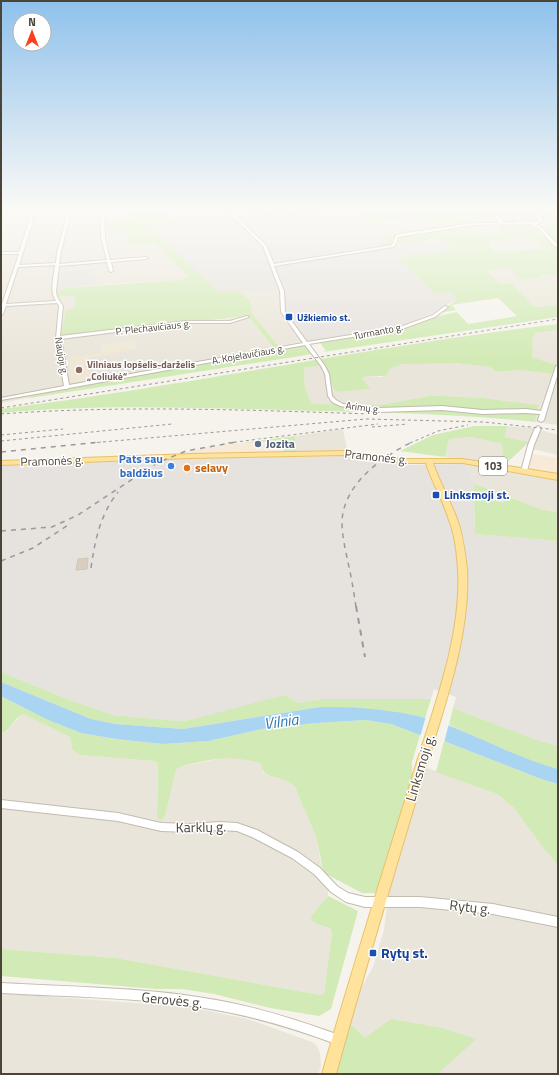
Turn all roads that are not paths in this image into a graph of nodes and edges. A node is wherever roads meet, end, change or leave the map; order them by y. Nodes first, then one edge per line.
1 (19, 261) edge
2 (58, 261) edge
3 (106, 261) edge
4 (108, 261) edge
5 (271, 261) edge
6 (297, 261) edge
7 (57, 265) junction
8 (273, 265) junction
9 (18, 266) junction
10 (111, 271) dead end
11 (59, 302) junction
12 (2, 305) edge
13 (446, 307) dead end
14 (1, 314) edge
15 (247, 317) dead end
16 (58, 338) junction
17 (306, 343) junction
18 (558, 366) edge
19 (68, 388) junction
20 (1, 399) edge
21 (543, 414) junction
22 (541, 420) dead end
23 (538, 428) dead end
24 (429, 461) junction
25 (1, 462) edge
26 (524, 471) junction
27 (558, 476) edge
28 (1, 804) edge
29 (380, 901) junction
30 (558, 922) edge
31 (1, 988) edge
32 (339, 1040) junction
33 (329, 1074) edge

1 - 9 street
2 - 7 street, Naujoji g.
3 - 7 street
4 - 10 street
5 - 8 street, Arimų g.
6 - 8 street
7 - 9 street
7 - 11 street, Naujoji g.
8 - 17 street, Arimų g.
9 - 12 street
11 - 12 street
11 - 16 street, Naujoji g.
12 - 14 street
13 - 17 street, Turmanto g.
15 - 16 street, P. Plechavičiaus g.
16 - 19 street, Naujoji g.
17 - 19 street, A. Kojelavičiaus g.
17 - 21 street, Arimų g.
18 - 21 street
19 - 20 street, A. Kojelavičiaus g.
21 - 22 street
23 - 26 street
24 - 25 main road, Pramonės g. / 103
24 - 26 main road, Pramonės g. / 103
24 - 29 main road, Linksmoji g.
26 - 27 main road, Pramonės g. / 103
28 - 29 street, Karklų g.
29 - 30 street, Rytų g.
29 - 32 main road, Linksmoji g.
31 - 32 street, Gerovės g.
32 - 33 main road, Linksmoji g.

